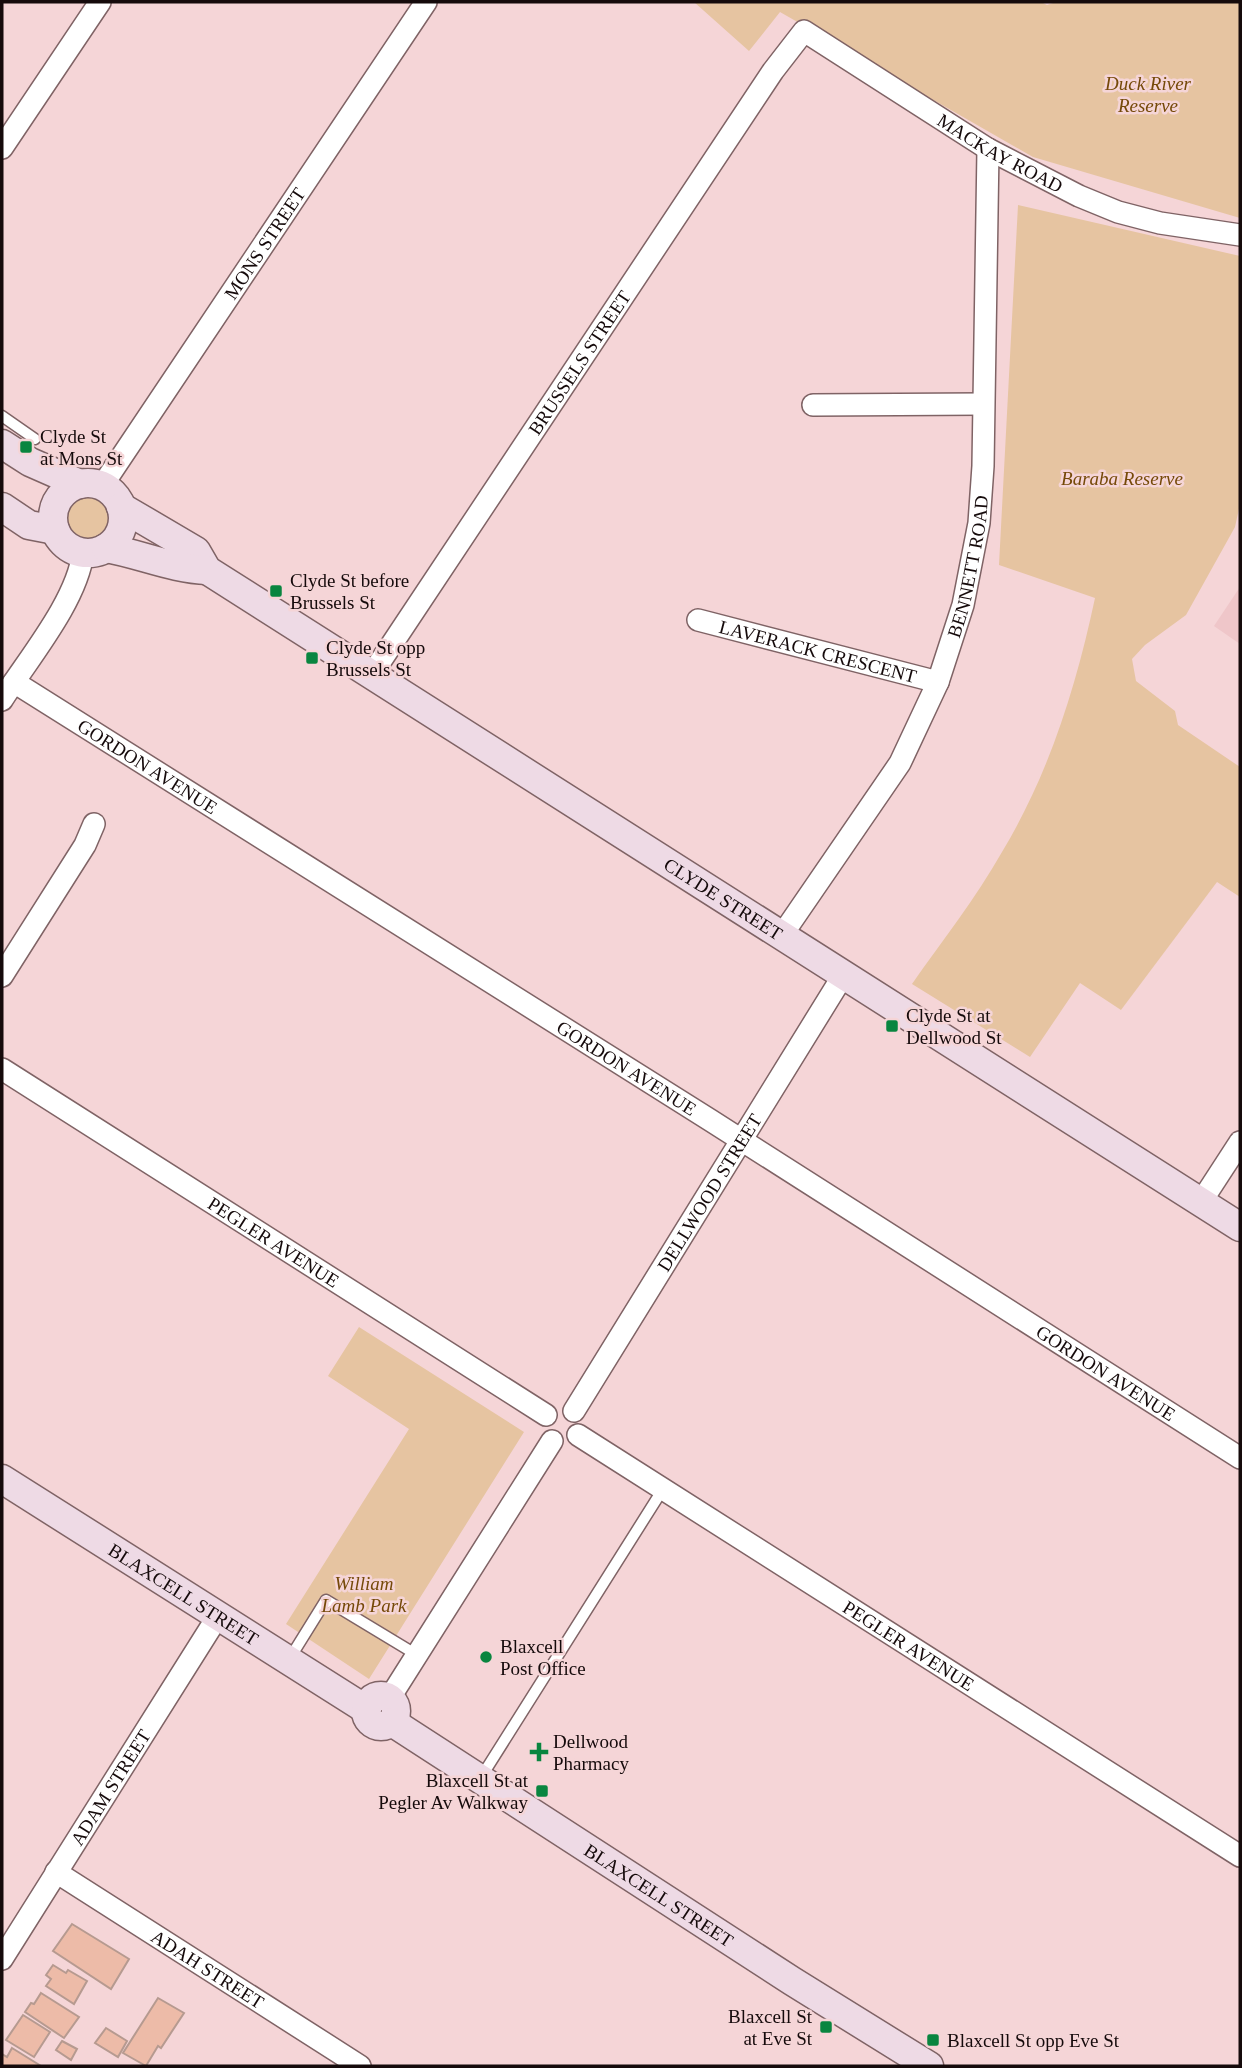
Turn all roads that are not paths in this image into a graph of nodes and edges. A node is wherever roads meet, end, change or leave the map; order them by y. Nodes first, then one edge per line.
1 (100, 2) edge
2 (426, 2) edge
3 (790, 51) joint
4 (2, 148) edge
5 (988, 149) junction
6 (1240, 235) edge
7 (983, 404) junction
8 (813, 405) dead end
9 (2, 416) edge
10 (35, 439) dead end
11 (2, 444) edge
12 (91, 485) junction
13 (2, 507) edge
14 (121, 507) junction
15 (55, 530) junction
16 (94, 550) junction
17 (207, 570) junction
18 (698, 620) dead end
19 (372, 674) junction
20 (14, 682) junction
21 (938, 682) junction
22 (2, 701) edge
23 (94, 824) dead end
24 (782, 935) junction
25 (844, 974) junction
26 (2, 976) edge
27 (2, 1069) edge
28 (741, 1139) junction
29 (1240, 1142) edge
30 (1201, 1202) junction
31 (1240, 1227) edge
32 (574, 1410) junction
33 (546, 1415) junction
34 (578, 1435) junction
35 (552, 1441) junction
36 (1240, 1458) edge
37 (2, 1479) edge
38 (663, 1489) junction
39 (218, 1616) junction
40 (417, 1655) junction
41 (289, 1659) junction
42 (382, 1710) junction
43 (480, 1779) junction
44 (1240, 1856) edge
45 (56, 1872) junction
46 (2, 1959) edge
47 (919, 2064) edge
48 (360, 2066) edge

1 - 4 street
2 - 12 street, MONS STREET
3 - 5 street, MACKAY ROAD
3 - 19 street, BRUSSELS STREET
5 - 6 street, MACKAY ROAD
5 - 7 street, BENNETT ROAD
7 - 8 street
7 - 21 street, BENNETT ROAD
9 - 10 lane
11 - 12 main road
12 - 14 main road
12 - 15 main road
13 - 15 main road
14 - 16 main road
14 - 17 main road, CLYDE STREET
15 - 16 main road
16 - 17 main road, CLYDE STREET
16 - 20 street
17 - 19 main road, CLYDE STREET
18 - 21 street, LAVERACK CRESCENT
19 - 24 main road, CLYDE STREET
20 - 22 street
20 - 28 street, GORDON AVENUE
21 - 24 street, BENNETT ROAD
23 - 26 street
24 - 25 main road, CLYDE STREET
25 - 28 street, DELLWOOD STREET
25 - 30 main road, CLYDE STREET
27 - 33 street, PEGLER AVENUE
28 - 32 street, DELLWOOD STREET
28 - 36 street, GORDON AVENUE
29 - 30 street
30 - 31 main road, CLYDE STREET
32 - 33 street
32 - 34 street
33 - 35 street
34 - 35 street
34 - 38 street, PEGLER AVENUE
35 - 40 street
37 - 39 main road, BLAXCELL STREET
38 - 43 lane
38 - 44 street, PEGLER AVENUE
39 - 41 main road, BLAXCELL STREET
39 - 45 street, ADAM STREET
40 - 41 lane
40 - 42 street
41 - 42 main road, BLAXCELL STREET
42 - 43 main road, BLAXCELL STREET
43 - 47 main road, BLAXCELL STREET
45 - 46 street, ADAM STREET
45 - 48 street, ADAH STREET

